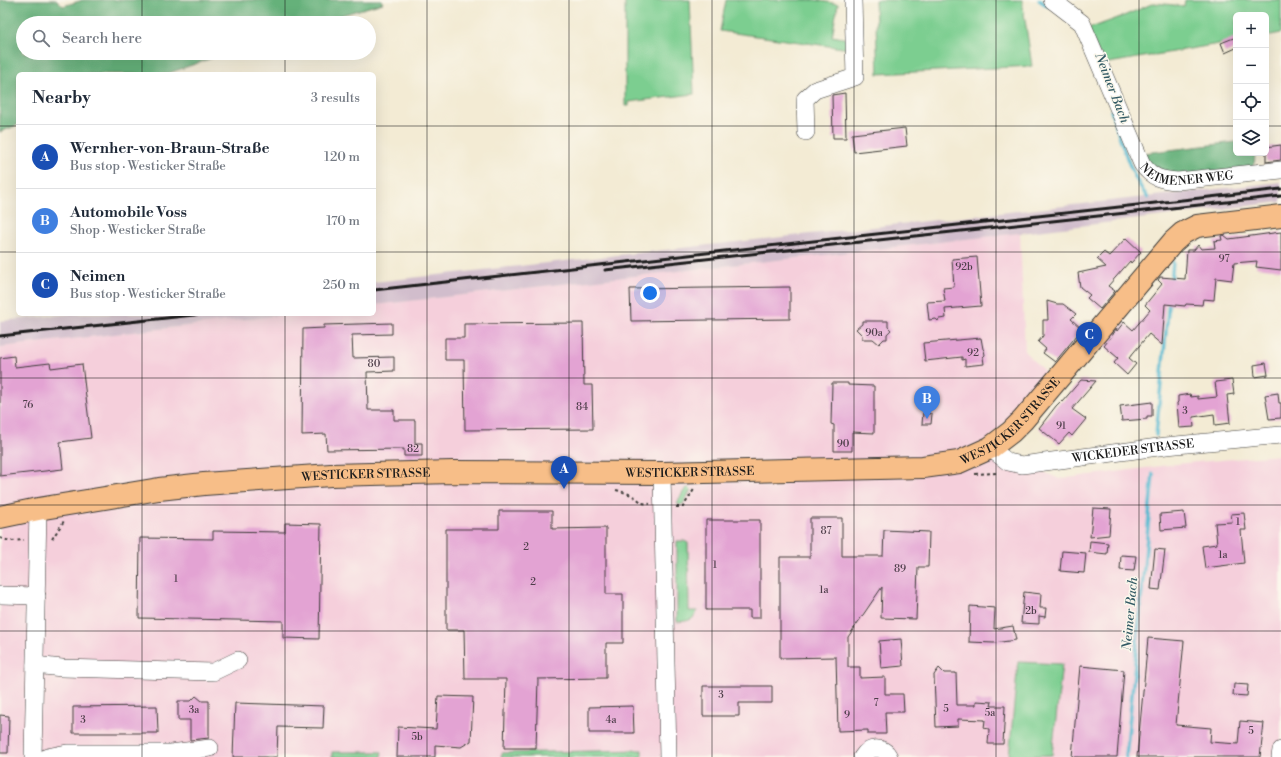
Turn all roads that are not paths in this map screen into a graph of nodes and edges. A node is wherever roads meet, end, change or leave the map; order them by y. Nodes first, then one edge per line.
1 (853, 0) edge
2 (1052, 0) edge
3 (806, 132) dead end
4 (1281, 170) edge
5 (1281, 216) edge
6 (1281, 435) edge
7 (990, 448) junction
8 (662, 473) junction
9 (38, 509) junction
10 (0, 517) edge
11 (0, 595) edge
12 (36, 596) junction
13 (238, 660) dead end
14 (35, 665) junction
15 (210, 748) dead end
16 (1281, 750) edge
17 (33, 757) edge
18 (46, 757) edge
19 (668, 757) edge
20 (862, 757) edge
21 (889, 757) edge
22 (1280, 757) edge

1 - 3 street
2 - 4 street, NEIMENER WEG
5 - 7 main road, WESTICKER STRASSE
6 - 7 street, WICKEDER STRASSE
7 - 8 main road, WESTICKER STRASSE
8 - 9 main road, WESTICKER STRASSE
8 - 19 street
9 - 10 main road, WESTICKER STRASSE
9 - 12 street
11 - 12 street
12 - 14 street
13 - 14 street
14 - 17 street
15 - 18 street
16 - 22 street
17 - 18 street
20 - 21 street

